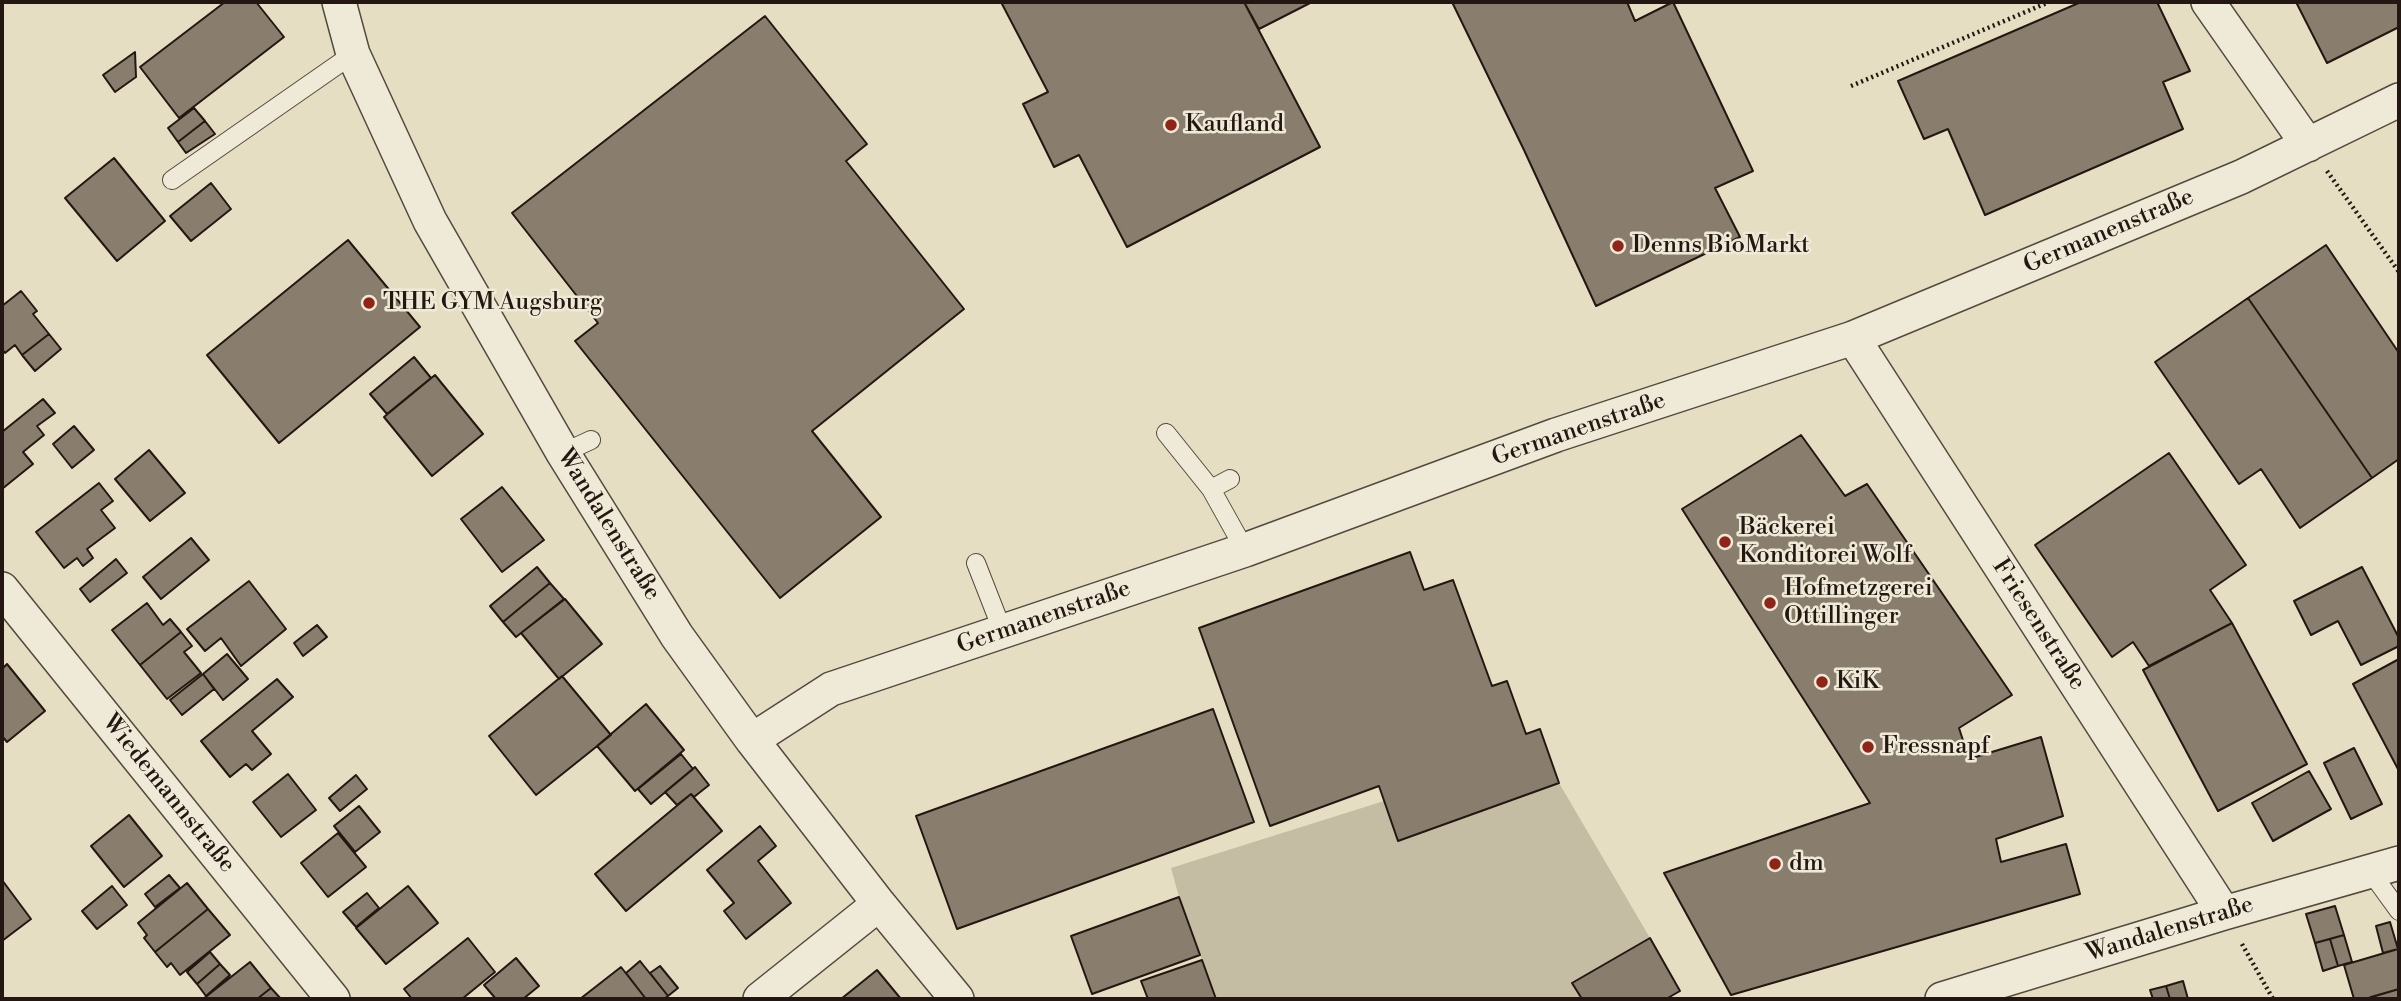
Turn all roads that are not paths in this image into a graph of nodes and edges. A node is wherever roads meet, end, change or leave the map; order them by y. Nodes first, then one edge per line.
1 (339, 2) edge
2 (2208, 2) edge
3 (353, 54) junction
4 (2399, 100) edge
5 (2308, 145) junction
6 (172, 180) dead end
7 (1853, 338) junction
8 (1166, 433) dead end
9 (1230, 479) dead end
10 (1211, 489) junction
11 (1245, 550) junction
12 (976, 564) dead end
13 (2, 589) edge
14 (1003, 632) junction
15 (752, 740) junction
16 (2385, 867) edge
17 (879, 904) junction
18 (2399, 911) edge
19 (2224, 913) junction
20 (333, 999) edge
21 (760, 999) edge
22 (957, 999) edge
23 (1942, 999) edge

1 - 3 street, Wandalenstraße
2 - 5 street
3 - 6 lane
3 - 15 street, Wandalenstraße
4 - 5 street, Germanenstraße
5 - 7 street, Germanenstraße
7 - 11 street, Germanenstraße
7 - 19 street, Friesenstraße
8 - 10 lane
9 - 10 lane
10 - 11 lane
11 - 14 street, Germanenstraße
12 - 14 lane
13 - 20 street, Wiedemannstraße
14 - 15 street, Germanenstraße
15 - 17 street, Wandalenstraße
16 - 18 lane
16 - 19 street, Wandalenstraße
17 - 21 street
17 - 22 street, Wandalenstraße
19 - 23 street, Wandalenstraße

